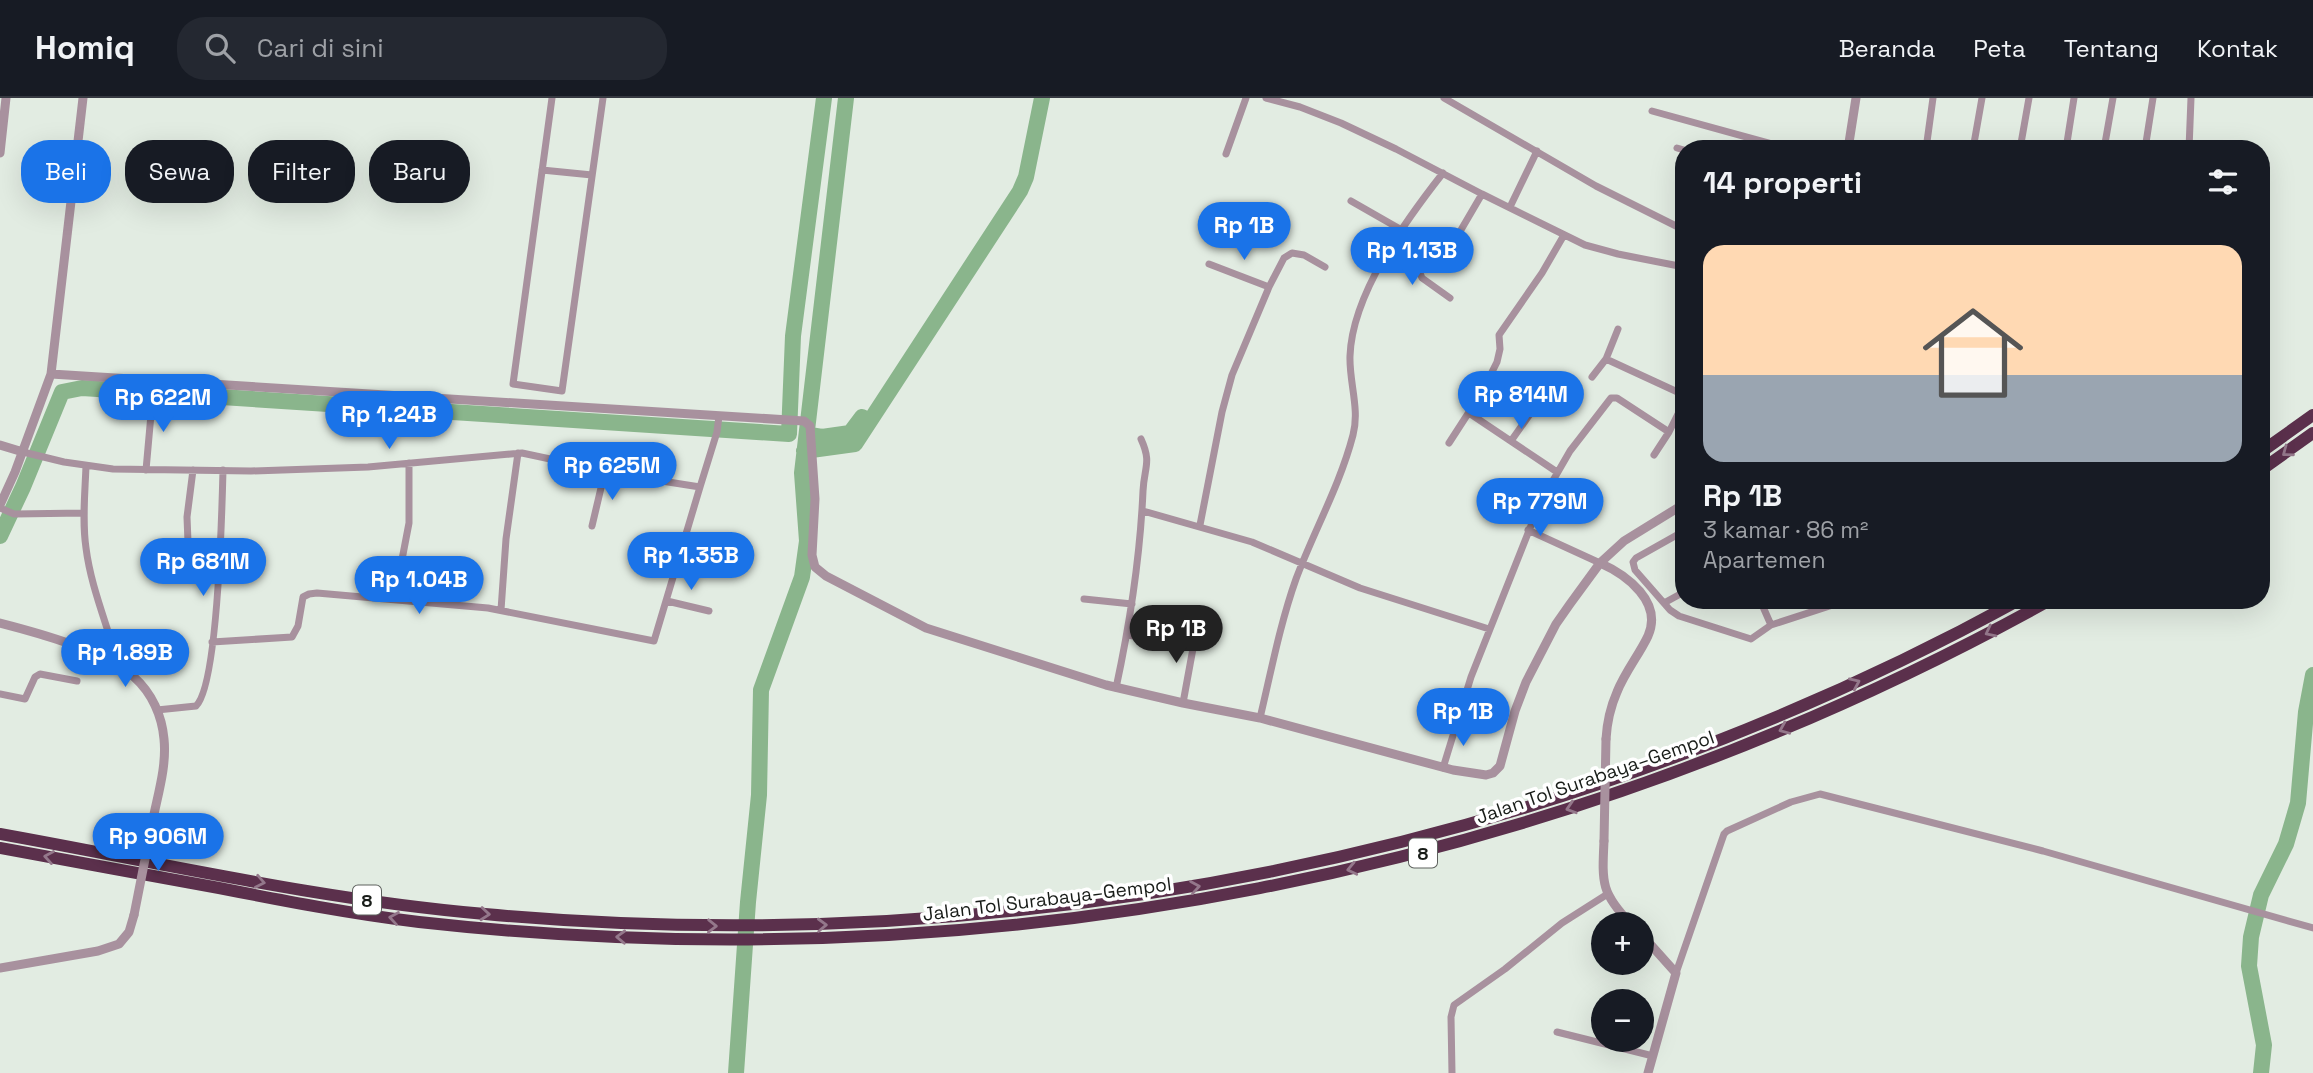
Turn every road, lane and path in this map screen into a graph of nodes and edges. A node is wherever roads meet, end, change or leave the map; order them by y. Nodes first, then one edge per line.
1 (6, 98) edge
2 (83, 98) edge
3 (552, 98) edge
4 (603, 98) edge
5 (1246, 98) edge
6 (1266, 98) edge
7 (1444, 98) edge
8 (1856, 98) edge
9 (1933, 98) edge
10 (1982, 98) edge
11 (2029, 98) edge
12 (2074, 98) edge
13 (2113, 98) edge
14 (2153, 98) edge
15 (2191, 98) edge
16 (1652, 111) dead end
17 (1752, 140) edge
18 (1849, 140) edge
19 (1927, 140) edge
20 (1975, 140) edge
21 (2022, 140) edge
22 (2067, 140) edge
23 (2106, 140) edge
24 (2146, 140) edge
25 (2189, 140) edge
26 (1537, 151) junction
27 (0, 153) edge
28 (1226, 154) dead end
29 (542, 170) junction
30 (1443, 173) junction
31 (592, 175) junction
32 (1482, 194) junction
33 (1351, 201) dead end
34 (1510, 207) junction
35 (1675, 226) edge
36 (1400, 229) junction
37 (1564, 235) junction
38 (1458, 248) dead end
39 (1387, 254) junction
40 (1209, 264) dead end
41 (1675, 265) edge
42 (1325, 267) dead end
43 (1269, 287) junction
44 (1450, 298) dead end
45 (1618, 329) dead end
46 (1606, 359) junction
47 (51, 374) junction
48 (1592, 377) dead end
49 (154, 382) junction
50 (1675, 391) edge
51 (1540, 400) dead end
52 (1469, 413) junction
53 (2313, 415) edge
54 (719, 418) junction
55 (1675, 420) edge
56 (1669, 432) junction
57 (2313, 433) edge
58 (1141, 439) dead end
59 (1511, 441) junction
60 (1449, 443) dead end
61 (0, 444) edge
62 (2270, 446) edge
63 (26, 452) junction
64 (518, 453) junction
65 (1654, 455) dead end
66 (409, 463) junction
67 (2270, 464) edge
68 (86, 466) junction
69 (146, 470) junction
70 (193, 470) junction
71 (223, 470) junction
72 (605, 471) junction
73 (1557, 472) junction
74 (699, 487) junction
75 (1, 507) edge
76 (1675, 510) edge
77 (1143, 511) junction
78 (84, 513) junction
79 (592, 526) dead end
80 (1200, 526) junction
81 (1528, 530) junction
82 (1675, 536) edge
83 (188, 542) dead end
84 (1303, 563) junction
85 (1600, 563) junction
86 (1675, 597) edge
87 (1084, 599) dead end
88 (398, 600) junction
89 (667, 601) junction
90 (1664, 603) junction
91 (1132, 604) junction
92 (1764, 609) edge
93 (1820, 609) edge
94 (2003, 609) edge
95 (2033, 609) edge
96 (502, 610) junction
97 (709, 611) dead end
98 (0, 623) edge
99 (1771, 625) junction
100 (1489, 629) junction
101 (1196, 632) dead end
102 (1127, 635) junction
103 (212, 642) junction
104 (1168, 642) dead end
105 (118, 665) junction
106 (78, 681) dead end
107 (1116, 688) junction
108 (0, 694) edge
109 (1183, 704) junction
110 (157, 710) junction
111 (1260, 718) junction
112 (1443, 768) junction
113 (0, 834) edge
114 (0, 848) edge
115 (1606, 895) junction
116 (1621, 912) edge
117 (2313, 928) edge
118 (1654, 948) edge
119 (0, 968) edge
120 (1676, 972) junction
121 (1557, 1032) dead end
122 (1653, 1056) junction
123 (1452, 1073) edge
124 (1648, 1073) edge

1 - 27 street
2 - 47 street
3 - 29 street
4 - 31 street
5 - 28 street
6 - 30 street
7 - 26 street
8 - 18 street
9 - 19 street
10 - 20 street
11 - 21 street
12 - 22 street
13 - 23 street
14 - 24 street
15 - 25 street
16 - 17 street
26 - 34 street
26 - 35 street
29 - 31 street
29 - 31 street
30 - 32 street
30 - 36 street
32 - 34 street
32 - 38 street
33 - 36 street
34 - 37 street
36 - 39 street
37 - 41 street
37 - 52 street
39 - 44 street
39 - 84 street
40 - 43 street
42 - 43 street
43 - 80 street
45 - 46 street
46 - 48 street
46 - 50 street
47 - 49 street
47 - 63 street
49 - 54 street
49 - 69 street
51 - 59 street
52 - 59 street
52 - 60 street
53 - 62 highway
54 - 74 street
54 - 107 street
55 - 56 street
56 - 65 street
56 - 73 street
57 -> 67 highway
58 - 77 street
59 - 73 street
61 - 63 street
63 - 68 street
63 - 75 street
64 - 66 street
64 - 72 street
64 - 96 street
66 - 71 street
66 - 88 street
68 - 69 street
68 - 78 street
69 - 70 street
70 - 71 street
70 - 83 street
71 - 103 street
72 - 74 street
72 - 79 street
73 - 81 street
74 - 89 street
75 - 78 street
76 - 85 street
77 - 80 street
77 - 91 street
78 - 105 street
80 - 84 street
81 - 85 street
81 - 100 street
82 - 90 street
84 - 100 street
84 - 111 street
85 - 112 street
85 - 115 street, bridge
86 - 90 street
87 - 91 street
88 - 96 street
88 - 103 street
89 - 96 street
89 - 97 street
90 - 99 street
91 - 102 street
92 - 99 street
93 - 99 street
113 -> 94 highway, Jalan Tol Surabaya–Gempol / 8
95 -> 114 highway, Jalan Tol Surabaya–Gempol / 8
98 - 105 street
100 - 112 street
101 - 109 street
102 - 104 street
102 - 107 street
103 - 110 street
105 - 110 street
106 - 108 street
107 - 109 street
109 - 111 street
110 - 119 street, bridge
111 - 112 street
115 - 116 street
115 - 123 street
117 - 120 street
118 - 120 street
120 - 122 street
121 - 122 street
122 - 124 street

